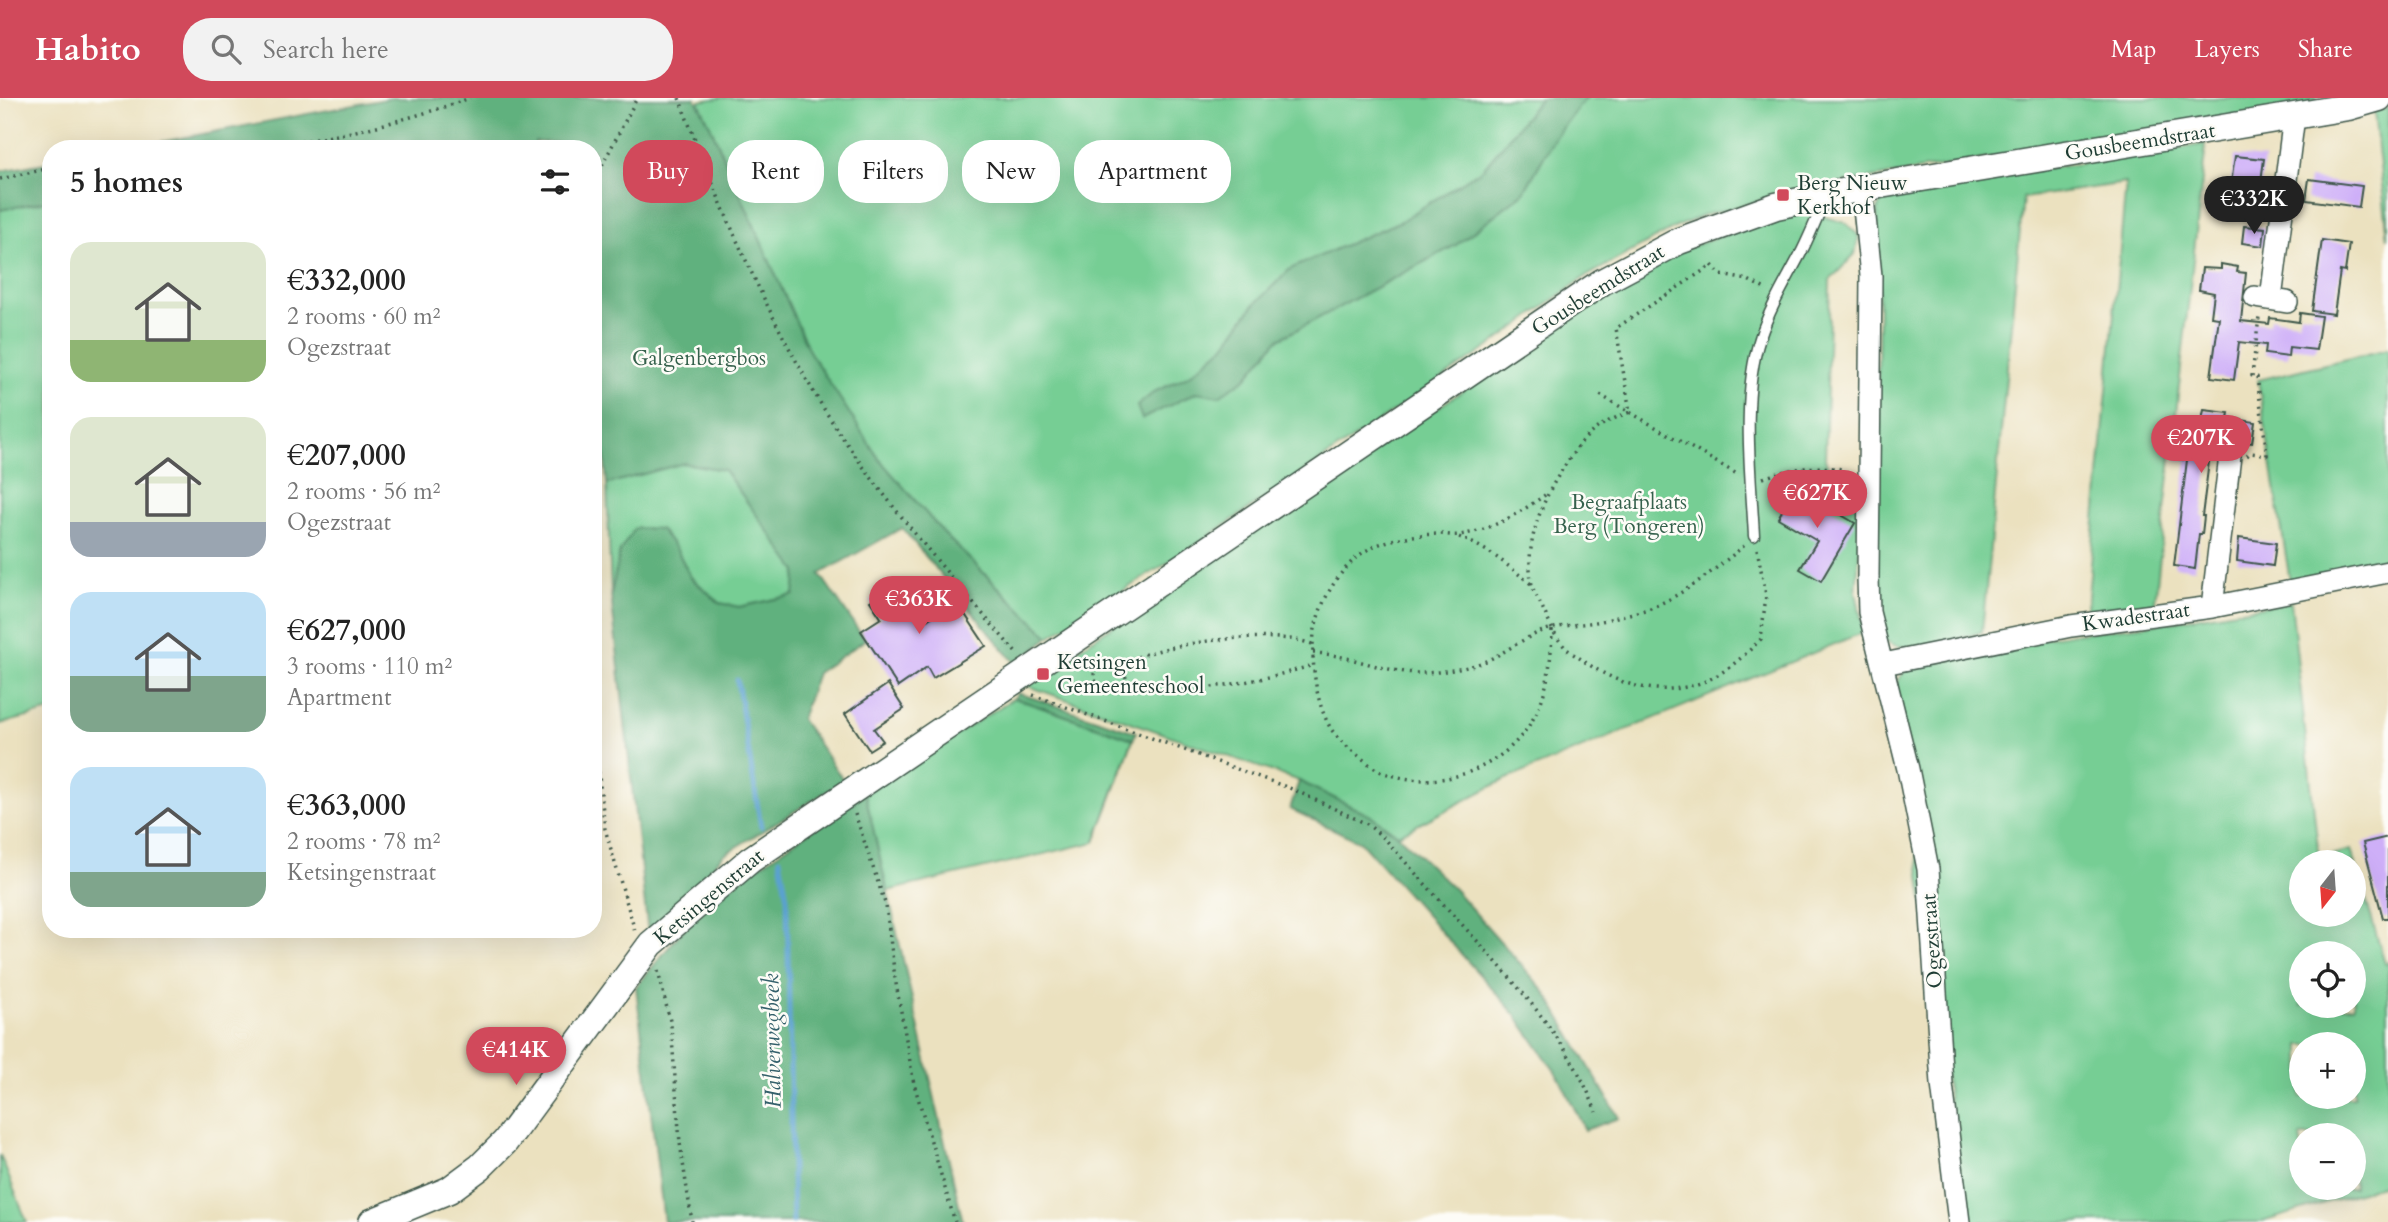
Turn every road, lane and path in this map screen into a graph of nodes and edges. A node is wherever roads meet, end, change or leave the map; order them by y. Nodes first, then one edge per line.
1 (470, 98) edge
2 (637, 98) edge
3 (679, 98) edge
4 (2379, 98) edge
5 (2294, 116) junction
6 (295, 140) edge
7 (602, 166) edge
8 (42, 170) edge
9 (0, 179) edge
10 (1862, 188) junction
11 (1828, 194) junction
12 (1777, 297) junction
13 (2269, 299) joint
14 (1600, 395) dead end
15 (1629, 412) junction
16 (2231, 456) joint
17 (1843, 470) dead end
18 (1751, 482) junction
19 (1546, 494) junction
20 (1457, 536) junction
21 (1755, 536) junction
22 (2388, 572) edge
23 (1532, 585) junction
24 (2212, 607) junction
25 (1552, 628) junction
26 (1312, 644) junction
27 (1313, 653) junction
28 (1884, 664) junction
29 (1313, 665) junction
30 (1029, 669) junction
31 (1125, 670) junction
32 (1126, 680) junction
33 (1008, 684) junction
34 (848, 793) junction
35 (602, 802) edge
36 (647, 950) junction
37 (1596, 1112) dead end
38 (372, 1222) edge
39 (692, 1222) edge
40 (955, 1222) edge
41 (1959, 1222) edge

1 - 6 path
2 - 7 path
3 - 30 path
4 - 5 street, Gousbeemdstraat
5 - 10 street, Gousbeemdstraat
5 - 13 street
8 - 9 path
10 - 11 street, Gousbeemdstraat
10 - 28 street, Ogezstraat
11 - 12 lane
11 - 30 street, Gousbeemdstraat
12 - 15 path
12 - 18 lane
13 - 16 path
14 - 15 path
15 - 18 path
15 - 19 path
16 - 24 street
17 - 18 path
18 - 21 lane
19 - 20 path
19 - 23 path
20 - 23 path
20 - 26 path
21 - 25 path
21 - 25 path
22 - 24 street, Kwadestraat
23 - 25 path
24 - 28 street, Kwadestraat
25 - 27 path
25 - 29 path
26 - 27 path
26 - 31 path
27 - 29 path
28 - 41 street, Ogezstraat
29 - 32 path
30 - 33 street, Ketsingenstraat
31 - 32 path
31 - 32 path
33 - 34 street, Ketsingenstraat
33 - 37 path
34 - 36 street, Ketsingenstraat
34 - 40 path
35 - 36 path
36 - 38 street, Ketsingenstraat
36 - 39 path

